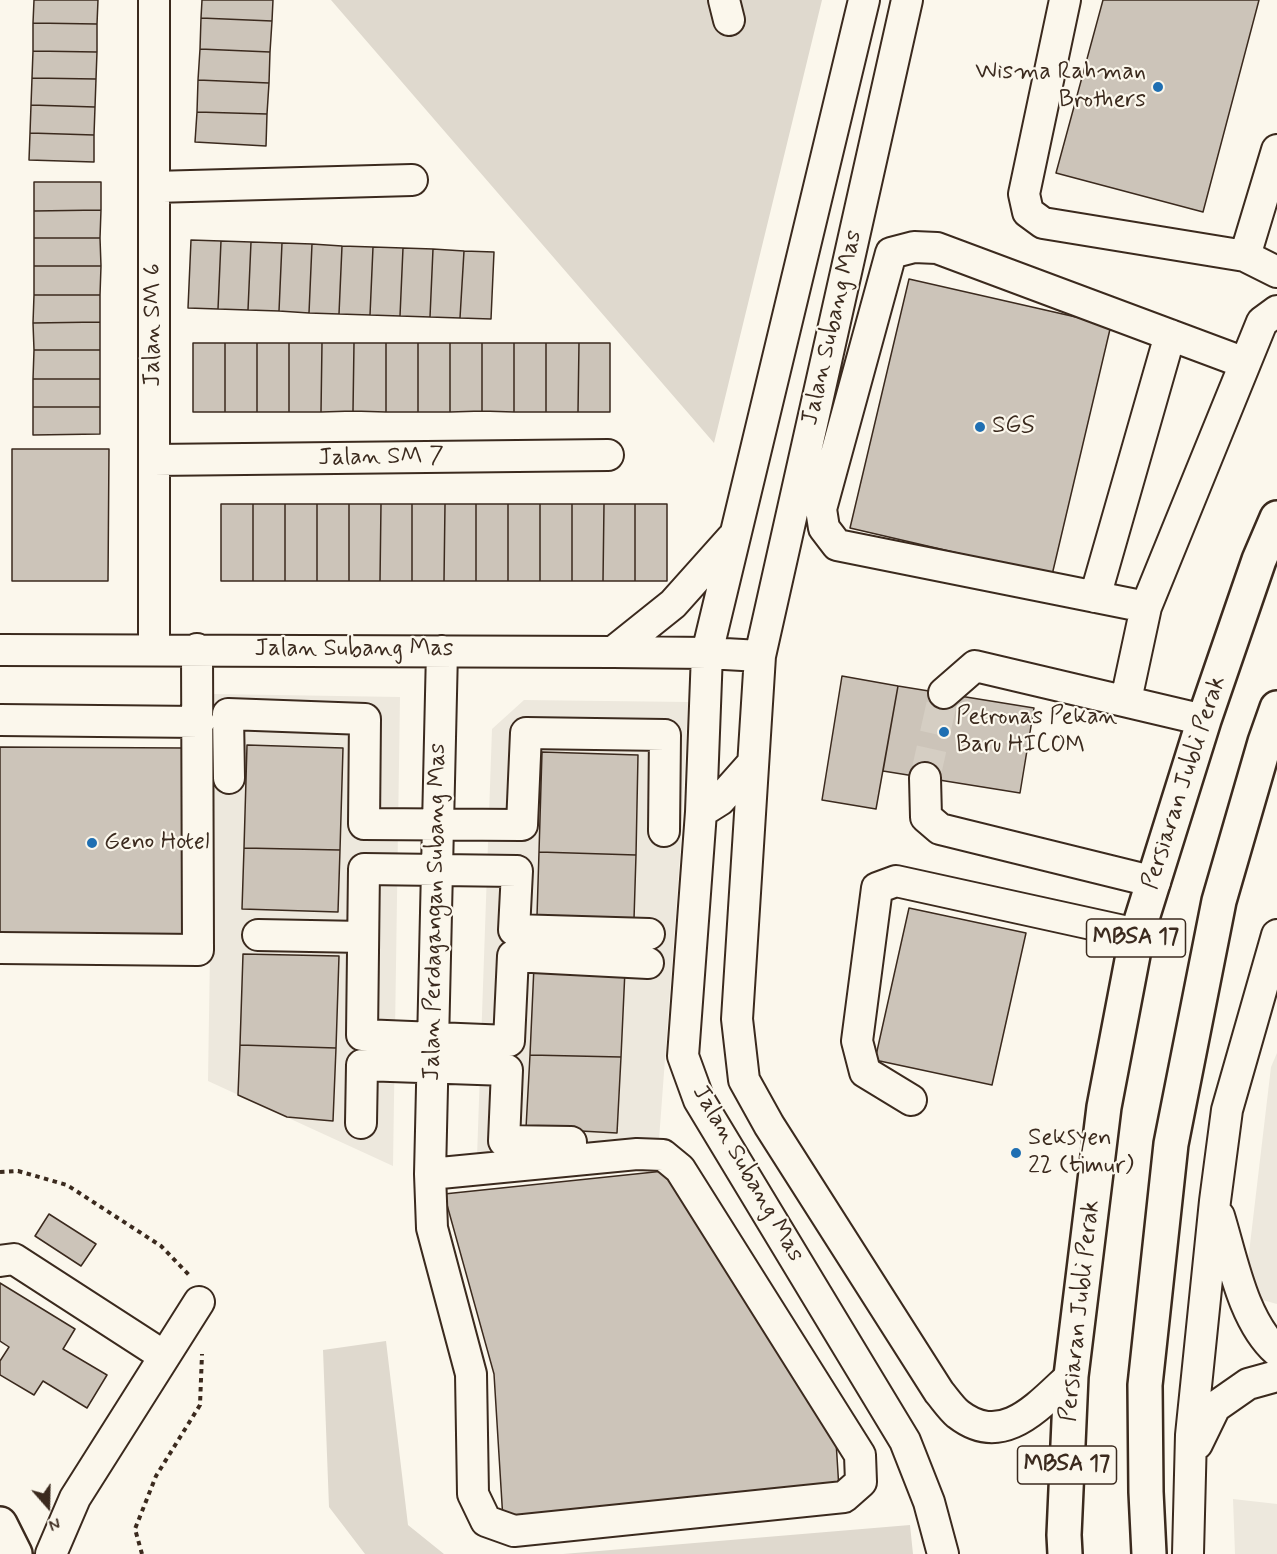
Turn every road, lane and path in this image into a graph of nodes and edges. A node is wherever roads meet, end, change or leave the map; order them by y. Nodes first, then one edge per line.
1 (154, 0) edge
2 (864, 0) edge
3 (907, 0) edge
4 (1065, 0) edge
5 (1277, 150) edge
6 (412, 180) dead end
7 (154, 187) junction
8 (1245, 256) junction
9 (1277, 272) edge
10 (1277, 311) edge
11 (1170, 335) junction
12 (1245, 363) junction
13 (608, 455) dead end
14 (154, 460) junction
15 (1277, 518) edge
16 (735, 534) junction
17 (1095, 597) junction
18 (1146, 607) junction
19 (197, 649) junction
20 (0, 650) edge
21 (154, 651) junction
22 (442, 651) junction
23 (613, 652) junction
24 (707, 653) junction
25 (760, 656) junction
26 (944, 693) tunnel mouth
27 (1126, 700) junction
28 (1277, 708) edge
29 (0, 720) edge
30 (1204, 720) junction
31 (170, 733) junction
32 (752, 764) junction
33 (229, 778) dead end
34 (925, 778) tunnel mouth
35 (701, 812) junction
36 (438, 825) junction
37 (663, 831) dead end
38 (437, 870) junction
39 (1155, 882) junction
40 (649, 934) dead end
41 (1137, 934) junction
42 (258, 935) dead end
43 (1277, 936) edge
44 (363, 937) junction
45 (0, 948) edge
46 (648, 963) dead end
47 (433, 1038) junction
48 (433, 1067) junction
49 (911, 1100) dead end
50 (361, 1123) dead end
51 (571, 1142) dead end
52 (430, 1174) junction
53 (1215, 1202) junction
54 (0, 1261) edge
55 (199, 1302) dead end
56 (1277, 1351) edge
57 (164, 1356) junction
58 (1071, 1376) junction
59 (1277, 1376) edge
60 (1190, 1459) junction
61 (0, 1524) edge
62 (15, 1554) edge
63 (51, 1554) edge
64 (943, 1554) edge
65 (1065, 1554) edge
66 (1149, 1554) edge
67 (1188, 1554) edge

1 - 7 street, Jalan SM 6
2 - 16 street, Jalan Subang Mas
3 - 25 street, Jalan Subang Mas
4 - 8 street
5 - 8 street
6 - 7 street
7 - 14 street, Jalan SM 6
8 - 9 street
10 - 12 street
11 - 12 street
11 - 17 street
11 - 17 street
12 - 18 street
13 - 14 street, Jalan SM 7
14 - 21 street, Jalan SM 6
15 - 30 main road, Persiaran Jubli Perak / MBSA 17
16 - 23 street
16 - 24 street, Jalan Subang Mas
17 - 18 street
18 - 27 street
19 - 21 street, Jalan Subang Mas
19 - 22 street, Jalan Subang Mas
19 - 31 street
20 - 21 street, Jalan Subang Mas
22 - 23 street, Jalan Subang Mas
22 - 36 street, Jalan Perdagangan Subang Mas
23 - 24 street, Jalan Subang Mas
24 - 25 street, Jalan Subang Mas
24 - 35 street, Jalan Subang Mas
25 - 32 street, Jalan Subang Mas
26 - 27 street
27 - 30 street
28 - 66 main road, MBSA 17
29 - 31 street
30 - 39 main road, Persiaran Jubli Perak / MBSA 17
31 - 45 street
32 - 35 street
32 - 58 street, Jalan Subang Mas
33 - 36 street
34 - 39 street
35 - 64 street, Jalan Subang Mas
36 - 37 street
36 - 38 street, Jalan Perdagangan Subang Mas
38 - 40 street
38 - 44 street
38 - 47 street, Jalan Perdagangan Subang Mas
39 - 41 main road, Persiaran Jubli Perak / MBSA 17
41 - 49 street
41 - 58 main road, Persiaran Jubli Perak / MBSA 17
42 - 44 street
43 - 53 street
44 - 47 street
46 - 47 street
47 - 48 street, Jalan Perdagangan Subang Mas
48 - 50 street
48 - 51 street
48 - 52 street, Jalan Perdagangan Subang Mas
52 - 52 street, Jalan Perdagangan Subang Mas
53 - 56 street
53 - 60 street
54 - 57 street
55 - 57 street
57 - 63 street
58 - 65 main road, Persiaran Jubli Perak / MBSA 17
59 - 60 street
60 - 67 street
61 - 62 main road

